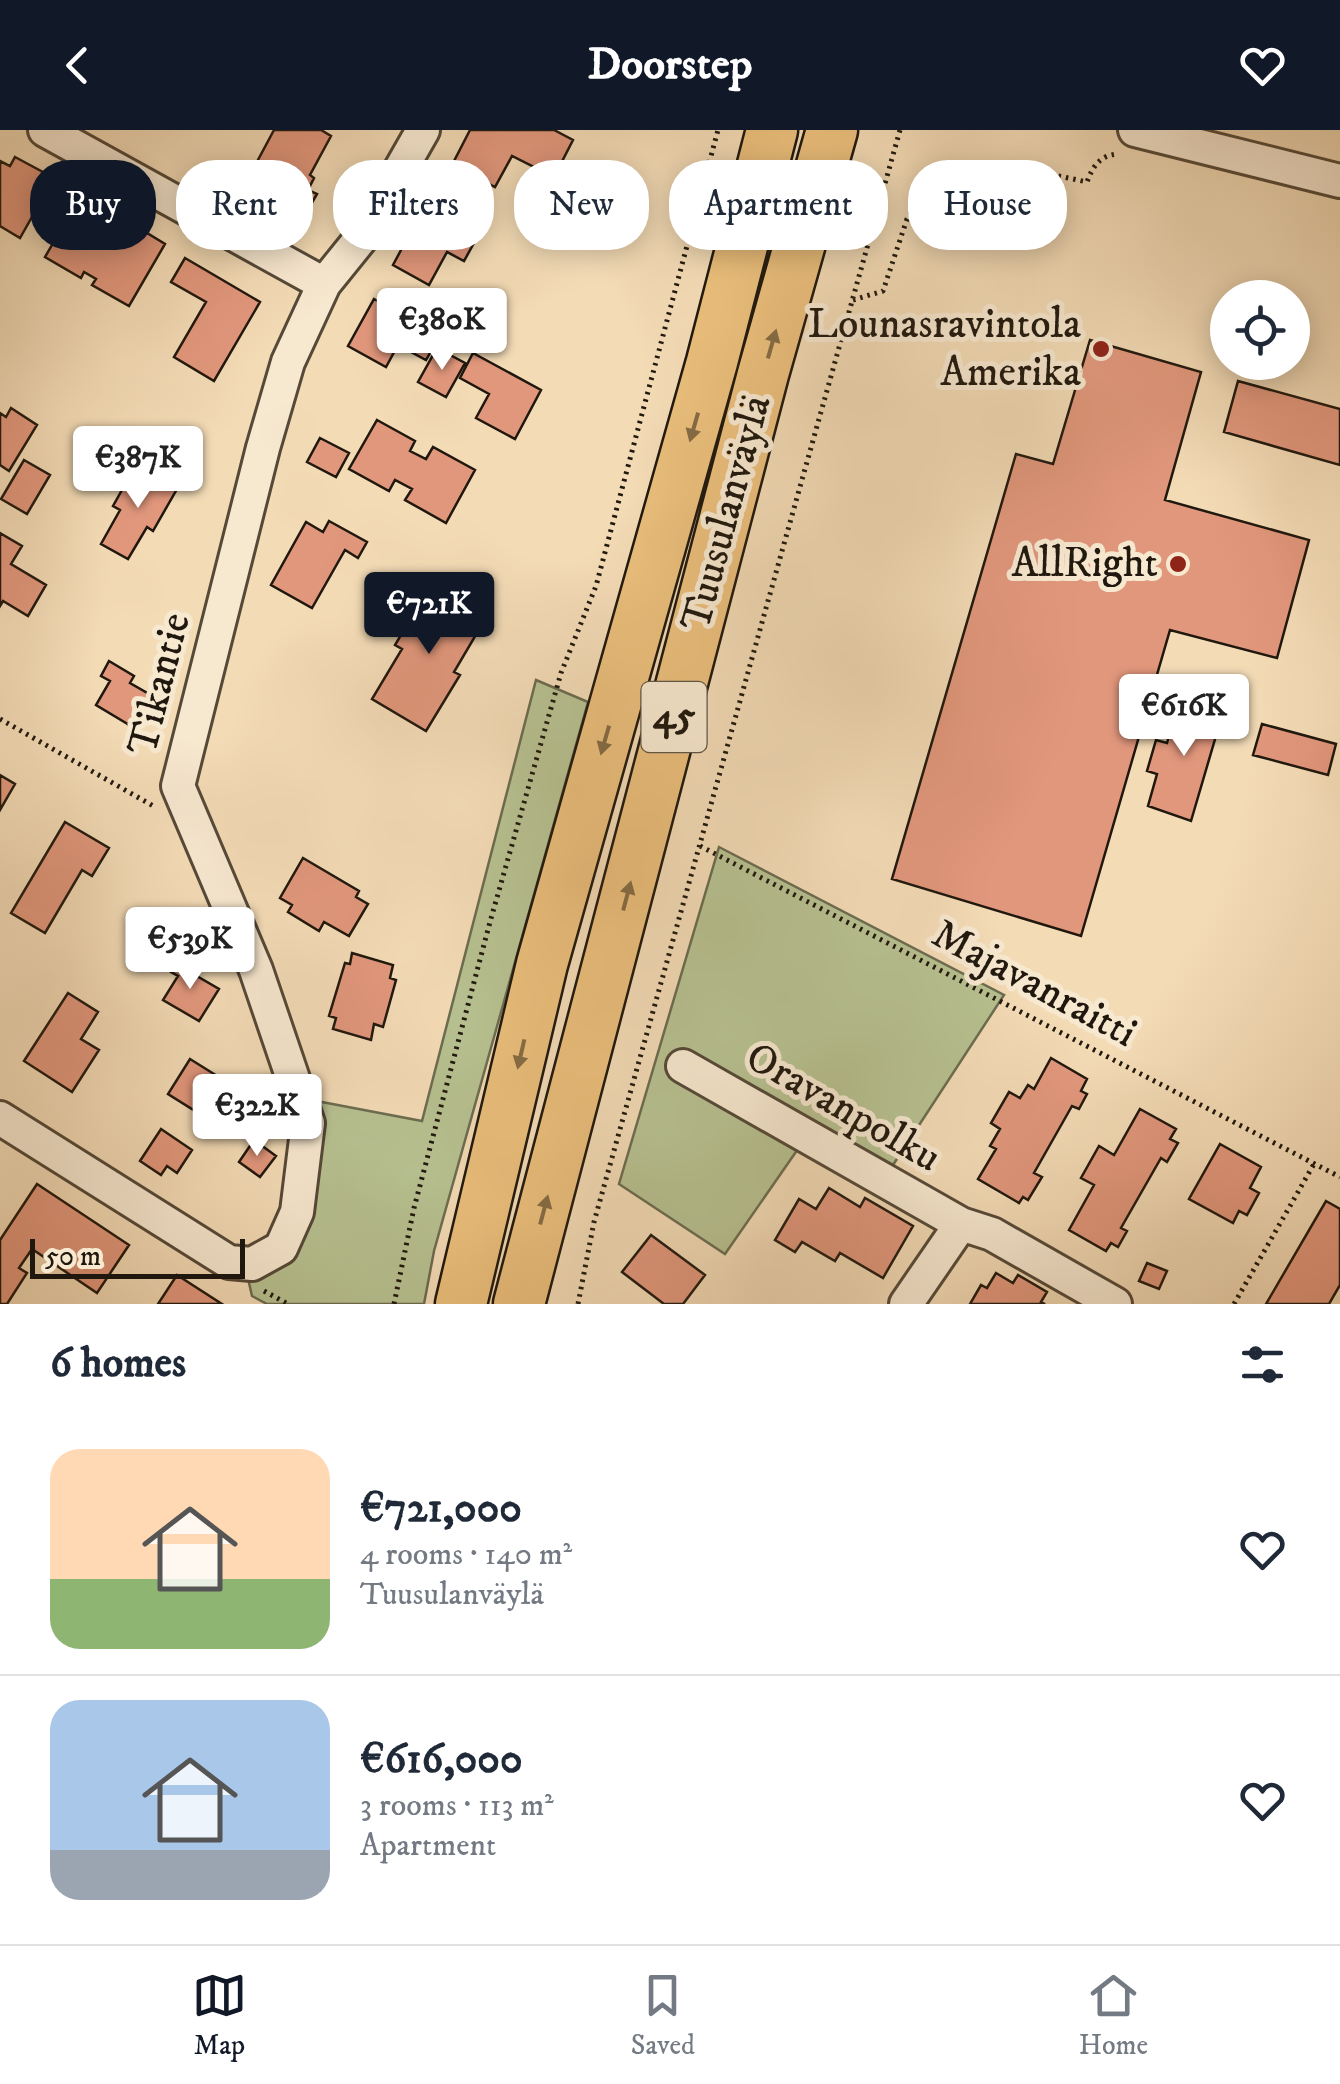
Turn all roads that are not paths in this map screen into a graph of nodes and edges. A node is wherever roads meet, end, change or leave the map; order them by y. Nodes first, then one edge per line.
1 (423, 130) edge
2 (772, 130) edge
3 (832, 130) edge
4 (66, 135) edge
5 (1132, 143) edge
6 (1340, 181) edge
7 (324, 284) junction
8 (683, 1066) dead end
9 (0, 1118) edge
10 (960, 1224) junction
11 (461, 1304) edge
12 (519, 1304) edge
13 (906, 1304) edge
14 (1115, 1304) edge

1 - 7 street, Tikantie
2 -> 11 main road, Tuusulanväylä / 45
12 -> 3 main road, Tuusulanväylä / 45
4 - 7 street
5 - 6 street
7 - 9 street, Tikantie
8 - 10 street, Oravanpolku
10 - 13 street
10 - 14 street, Oravanpolku

